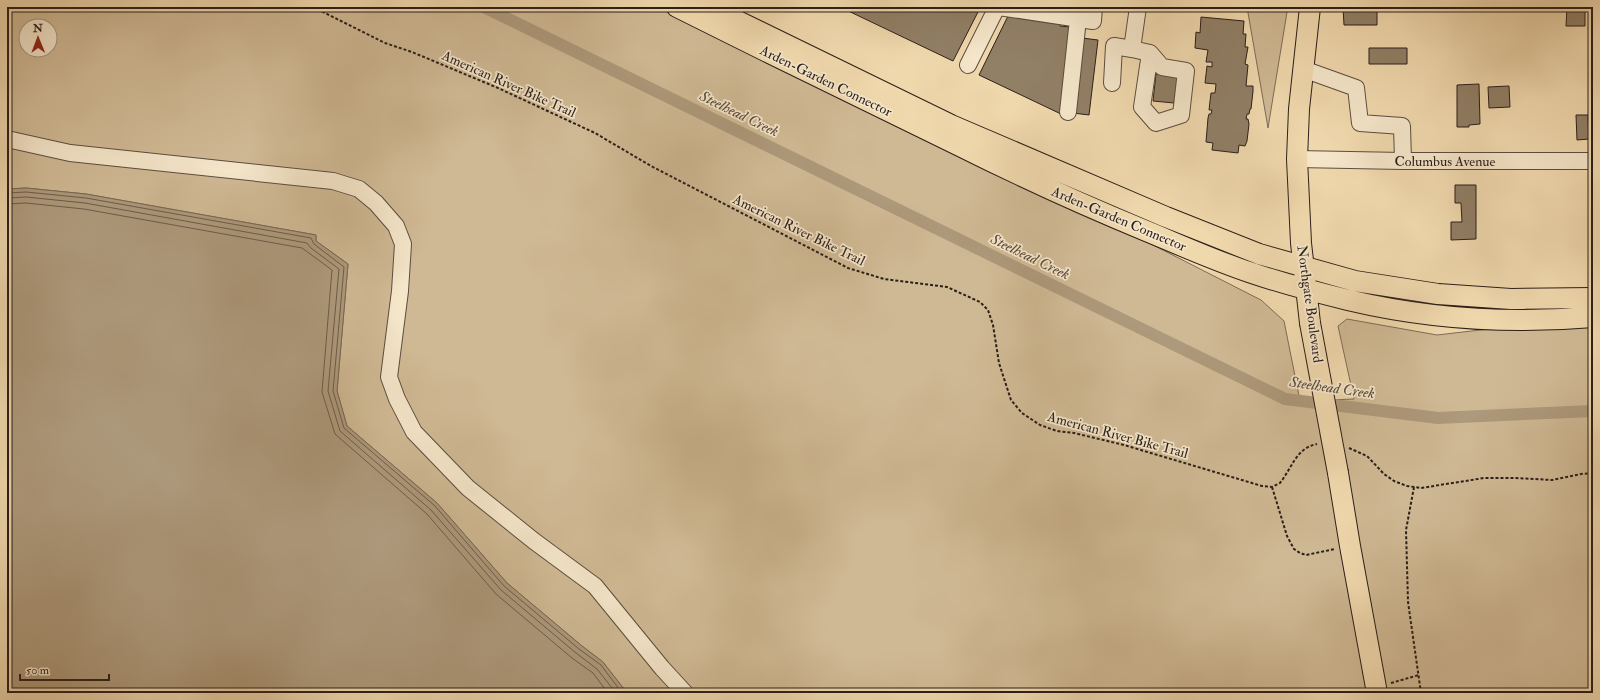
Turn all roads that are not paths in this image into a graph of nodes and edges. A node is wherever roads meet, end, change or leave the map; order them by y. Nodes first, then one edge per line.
1 (677, 7) edge
2 (708, 7) edge
3 (998, 7) edge
4 (1094, 7) edge
5 (1138, 7) edge
6 (1310, 7) edge
7 (1078, 19) junction
8 (1132, 49) junction
9 (1150, 53) dead end
10 (968, 65) dead end
11 (1302, 69) junction
12 (1112, 83) dead end
13 (1068, 112) dead end
14 (7, 139) edge
15 (1297, 159) junction
16 (1593, 160) edge
17 (1403, 161) junction
18 (1304, 267) junction
19 (1306, 290) junction
20 (1593, 298) edge
21 (1593, 317) edge
22 (1376, 690) edge
23 (685, 693) edge

1 - 19 main road, Arden-Garden Connector
2 - 18 main road, Arden-Garden Connector
3 - 7 street
3 - 10 street
4 - 7 street
5 - 8 street
6 - 11 main road, Northgate Boulevard
7 - 13 street
8 - 9 street
8 - 12 street
11 - 15 main road, Northgate Boulevard
11 - 17 street
14 - 23 street
15 - 17 street, Columbus Avenue
15 - 18 main road, Northgate Boulevard
16 - 17 street, Columbus Avenue
18 - 19 main road, Northgate Boulevard
18 - 20 main road, Arden-Garden Connector
19 - 21 main road, Arden-Garden Connector
19 - 22 main road, Northgate Boulevard, bridge

